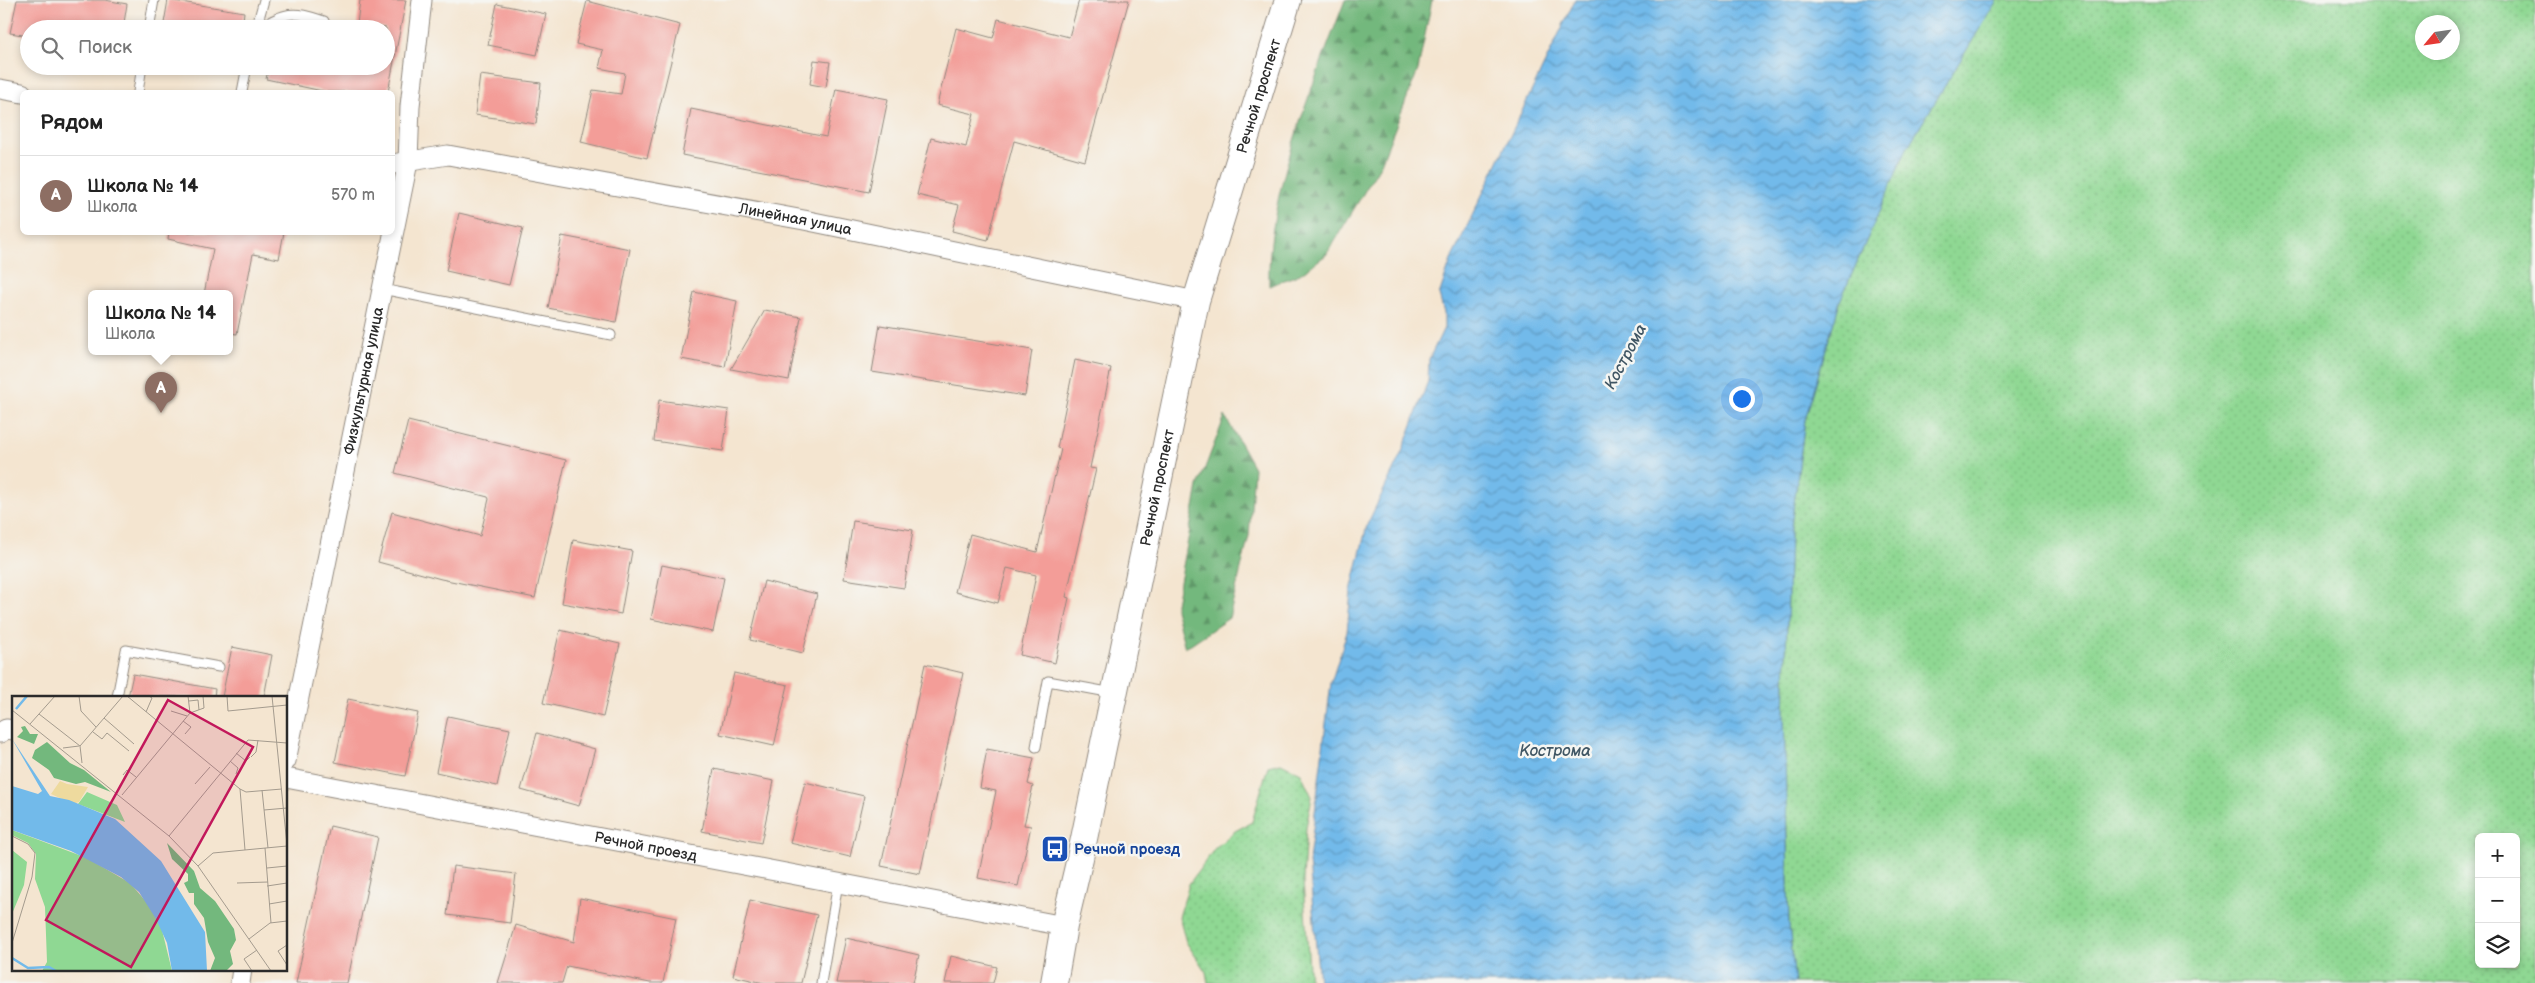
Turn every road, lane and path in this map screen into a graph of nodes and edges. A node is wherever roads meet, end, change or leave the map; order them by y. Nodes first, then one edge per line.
1 (154, 0) edge
2 (264, 0) edge
3 (422, 0) edge
4 (1288, 0) edge
5 (151, 20) edge
6 (258, 20) edge
7 (272, 20) edge
8 (321, 20) edge
9 (141, 75) edge
10 (245, 75) edge
11 (0, 88) edge
12 (138, 90) edge
13 (242, 90) edge
14 (20, 93) edge
15 (400, 163) edge
16 (395, 198) edge
17 (390, 235) edge
18 (382, 289) junction
19 (1196, 301) junction
20 (611, 335) dead end
21 (219, 667) dead end
22 (1113, 693) junction
23 (116, 696) edge
24 (1036, 747) dead end
25 (288, 751) edge
26 (288, 778) edge
27 (838, 883) junction
28 (1064, 926) junction
29 (242, 970) edge
30 (240, 983) edge
31 (821, 983) edge
32 (1054, 983) edge

1 - 5 lane
2 - 6 lane
3 - 15 street, Физкультурная улица
4 - 19 street, Речной проспект
7 - 8 lane
9 - 12 lane
10 - 13 lane
11 - 14 street
15 - 16 street, Физкультурная улица
15 - 19 street, Линейная улица
17 - 18 street, Физкультурная улица
18 - 20 lane
18 - 25 street, Физкультурная улица
19 - 22 street, Речной проспект
21 - 23 lane
22 - 24 lane
22 - 28 street, Речной проспект
26 - 27 street, Речной проезд
27 - 28 street, Речной проезд
27 - 31 lane
28 - 32 street, Речной проспект
29 - 30 street

